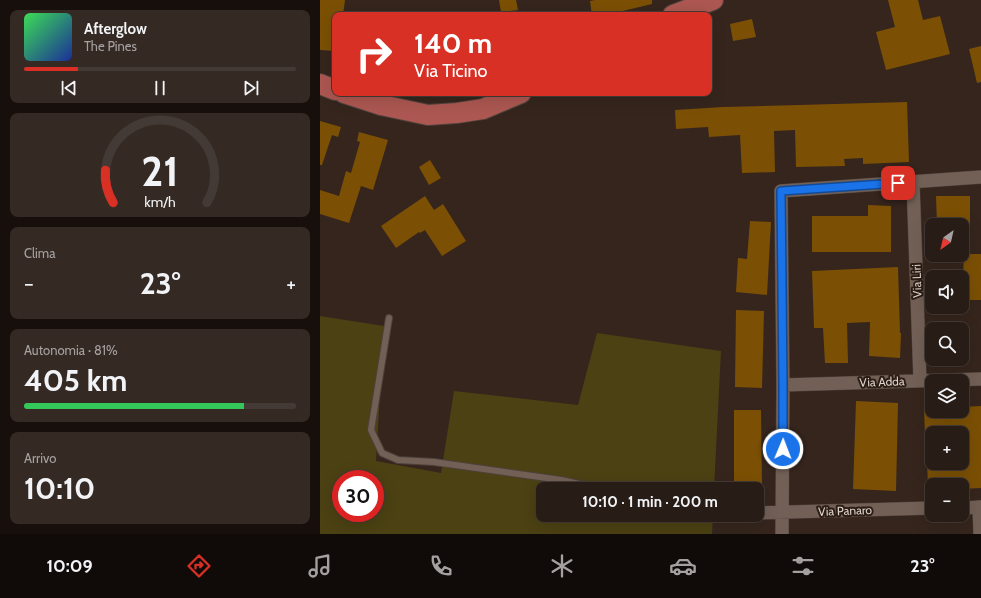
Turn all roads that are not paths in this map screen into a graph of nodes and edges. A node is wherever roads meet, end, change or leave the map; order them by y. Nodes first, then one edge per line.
1 (712, 0) edge
2 (681, 12) edge
3 (320, 84) edge
4 (332, 89) edge
5 (353, 96) edge
6 (514, 96) edge
7 (981, 177) edge
8 (913, 182) junction
9 (389, 318) dead end
10 (981, 379) edge
11 (920, 381) junction
12 (783, 385) junction
13 (570, 482) edge
14 (980, 507) edge
15 (925, 508) edge
16 (969, 508) edge
17 (764, 513) edge
18 (782, 513) junction
19 (782, 534) edge
20 (980, 534) edge

1 - 2 main road
3 - 4 main road
5 - 6 main road
7 - 8 street
8 - 11 street, Via Liri
8 - 12 street
9 - 13 lane
10 - 11 street, Via Adda
11 - 12 street, Via Adda
12 - 18 street
14 - 16 street
14 - 20 street
15 - 18 street, Via Panaro
17 - 18 street, Via Panaro
18 - 19 street

